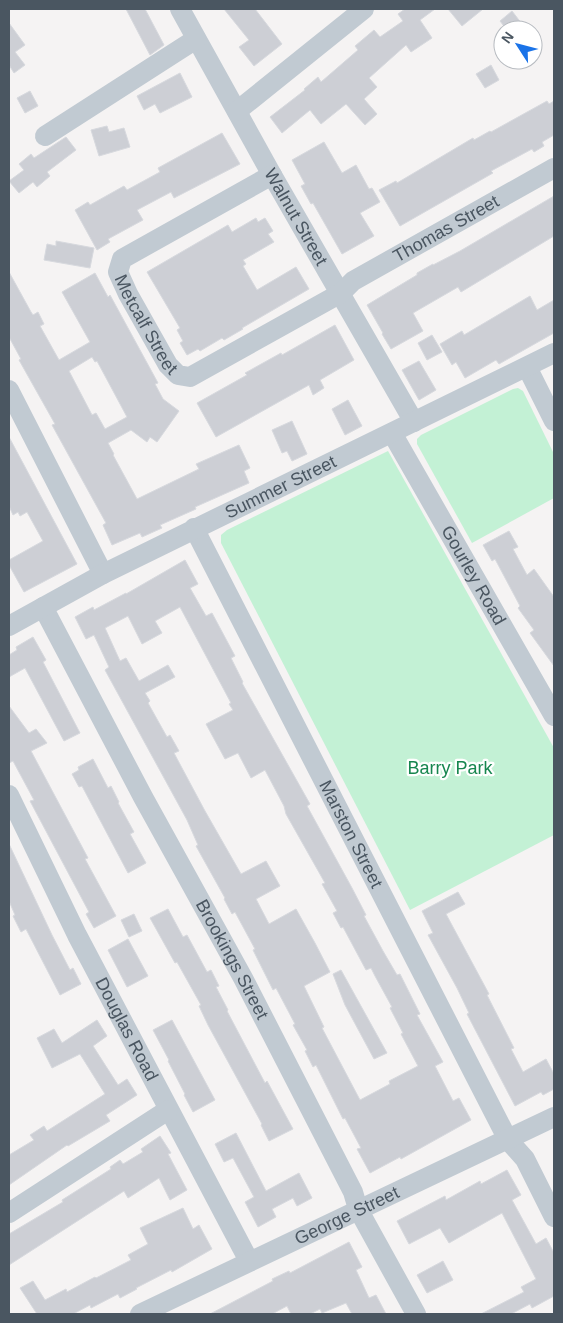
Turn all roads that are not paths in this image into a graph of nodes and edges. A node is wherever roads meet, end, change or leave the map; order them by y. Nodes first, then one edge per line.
1 (180, 9) edge
2 (364, 9) edge
3 (196, 39) junction
4 (237, 111) junction
5 (45, 136) dead end
6 (554, 168) edge
7 (272, 175) junction
8 (341, 293) junction
9 (554, 353) edge
10 (527, 367) junction
11 (9, 390) edge
12 (554, 421) edge
13 (414, 422) junction
14 (392, 433) junction
15 (194, 528) junction
16 (103, 574) junction
17 (43, 607) junction
18 (9, 626) edge
19 (554, 716) edge
20 (9, 795) edge
21 (14, 819) edge
22 (168, 1110) junction
23 (554, 1117) edge
24 (508, 1140) junction
25 (358, 1209) junction
26 (9, 1213) edge
27 (554, 1217) edge
28 (249, 1261) junction
29 (140, 1314) edge
30 (416, 1314) edge

1 - 3 street, Walnut Street
2 - 4 street
3 - 4 street, Walnut Street
3 - 5 street
4 - 7 street, Walnut Street
6 - 8 street, Thomas Street
7 - 8 street, Walnut Street
7 - 8 street, Metcalf Street
8 - 13 street, Walnut Street
9 - 10 street, Summer Street
10 - 12 street
10 - 13 street, Summer Street
11 - 16 street
13 - 14 street, Summer Street
14 - 15 street, Summer Street
14 - 19 street, Gourley Road
15 - 16 street, Summer Street
15 - 24 street, Marston Street
16 - 17 street, Summer Street
17 - 18 street, Summer Street
17 - 25 street, Brookings Street
20 - 21 street, Douglas Road
21 - 22 street, Douglas Road
22 - 26 street
22 - 28 street, Douglas Road
23 - 24 street, George Street
24 - 25 street, George Street
24 - 27 street, Marston Street
25 - 28 street, George Street
25 - 30 street, Brookings Street
28 - 29 street, George Street

